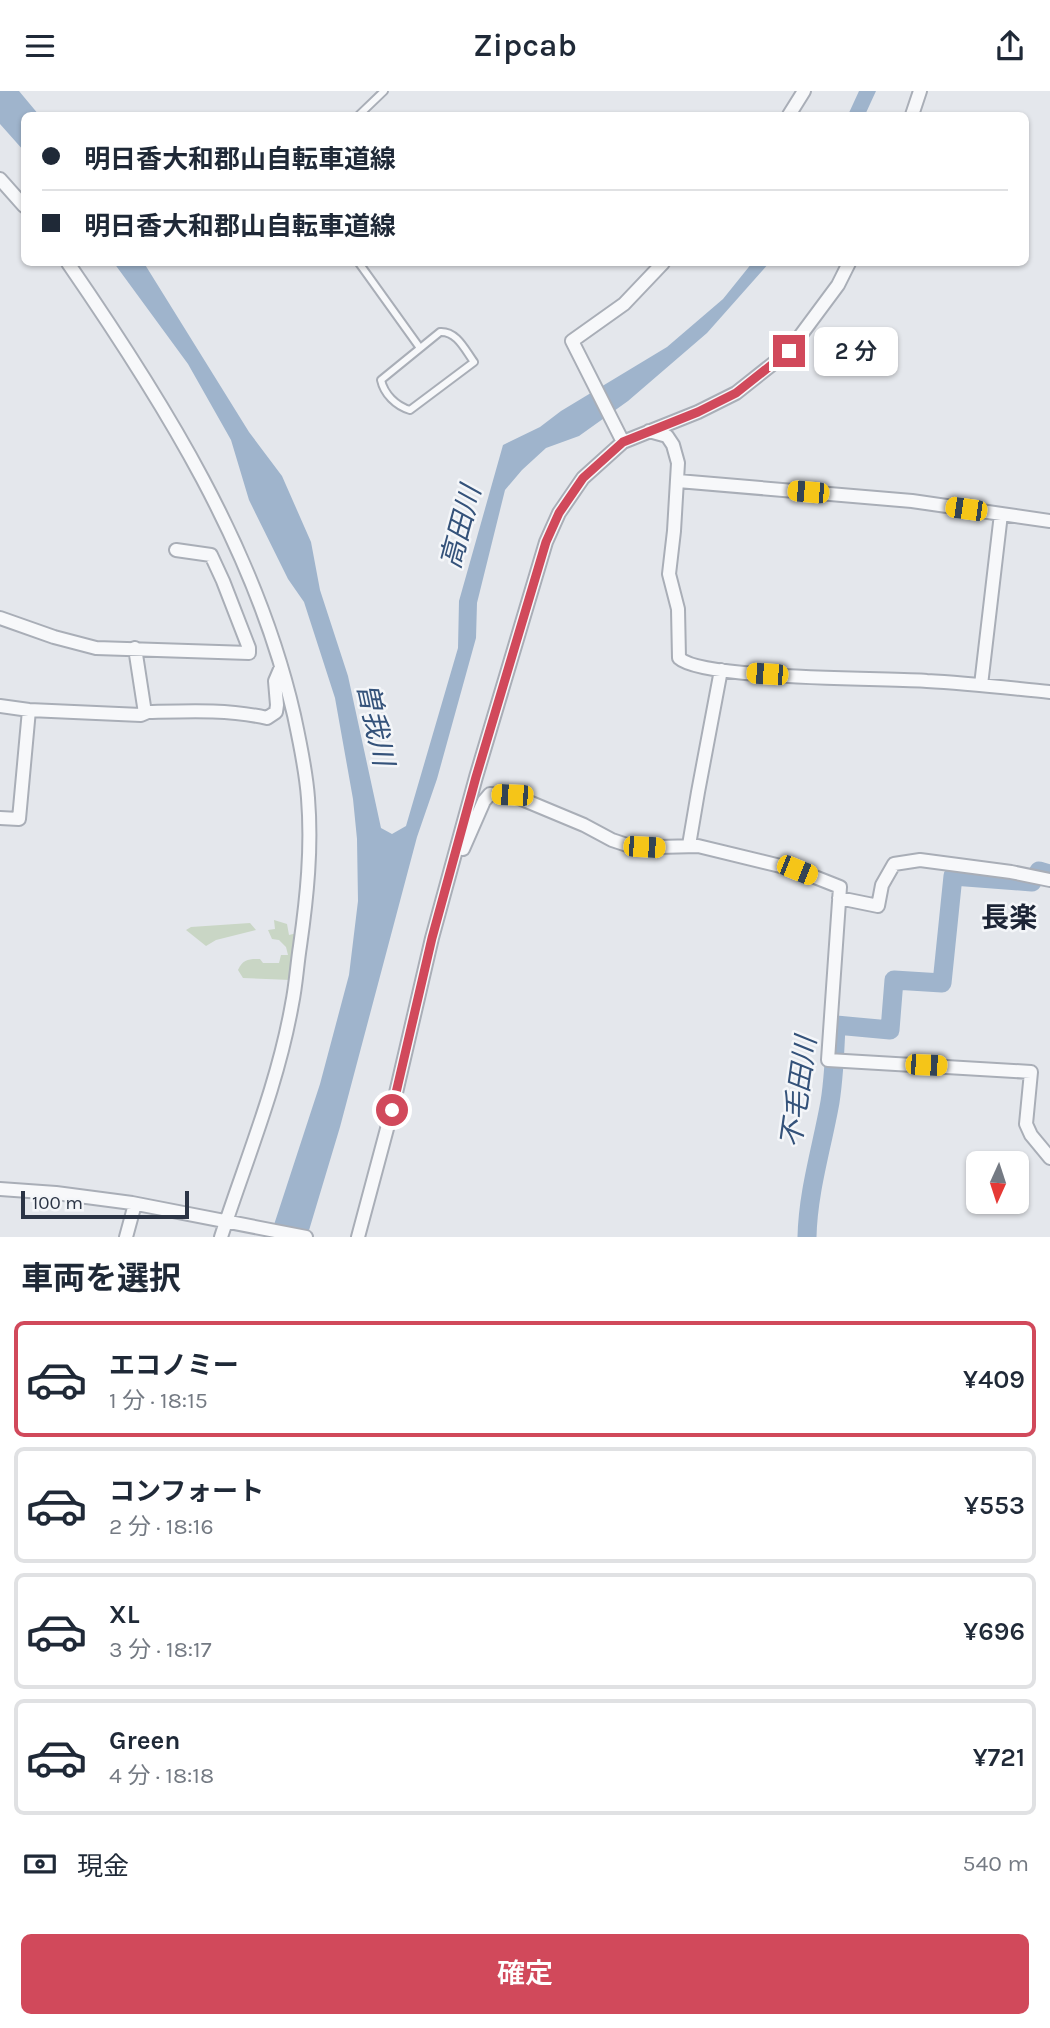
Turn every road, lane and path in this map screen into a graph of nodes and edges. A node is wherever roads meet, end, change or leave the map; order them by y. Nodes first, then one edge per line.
1 (384, 91) edge
2 (804, 91) edge
3 (920, 91) edge
4 (362, 112) edge
5 (791, 112) edge
6 (913, 112) edge
7 (0, 179) edge
8 (21, 203) edge
9 (70, 266) edge
10 (361, 266) edge
11 (660, 266) edge
12 (848, 266) edge
13 (419, 348) junction
14 (648, 431) junction
15 (622, 440) junction
16 (678, 481) junction
17 (1001, 515) junction
18 (1050, 521) edge
19 (177, 550) dead end
20 (0, 618) edge
21 (135, 649) junction
22 (281, 667) junction
23 (721, 670) junction
24 (981, 685) junction
25 (1050, 692) edge
26 (0, 706) edge
27 (29, 710) junction
28 (145, 713) junction
29 (0, 818) edge
30 (689, 845) junction
31 (450, 871) junction
32 (1041, 878) edge
33 (839, 898) junction
34 (1050, 1158) edge
35 (0, 1189) edge
36 (135, 1204) junction
37 (226, 1222) junction
38 (126, 1237) edge
39 (221, 1237) edge
40 (306, 1237) edge
41 (358, 1237) edge

1 - 4 lane
2 - 5 street
3 - 6 street
7 - 8 street
9 - 22 street
10 - 13 lane
11 - 15 street
12 - 14 street
13 - 13 lane
14 - 15 street
14 - 16 street
15 - 31 street
16 - 17 street
16 - 23 street
17 - 18 street
17 - 24 street
19 - 21 street
20 - 21 street
21 - 28 street
22 - 28 street
22 - 37 street
23 - 24 street
23 - 30 street
24 - 25 street
26 - 27 street
27 - 28 street
27 - 29 street
30 - 31 street
30 - 33 street
31 - 41 street
32 - 33 street
33 - 34 street
35 - 36 street
36 - 37 street
36 - 38 street
37 - 39 street
37 - 40 street

